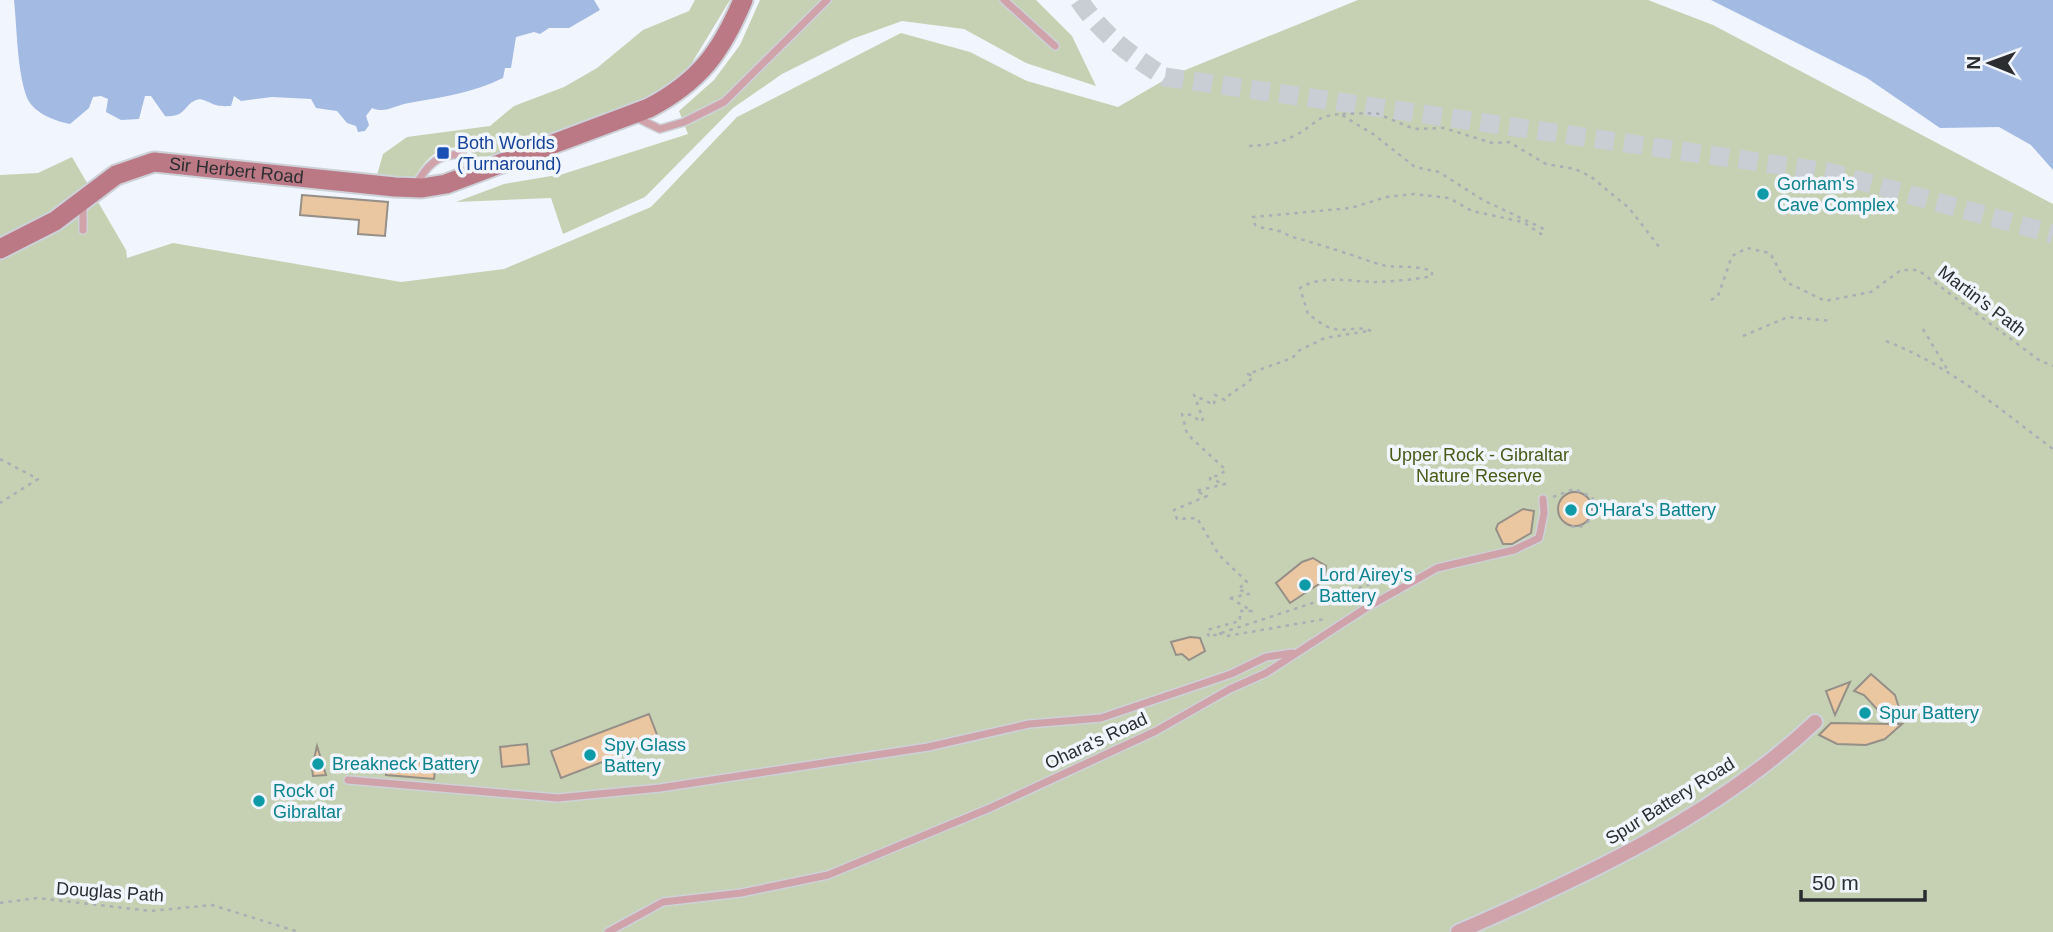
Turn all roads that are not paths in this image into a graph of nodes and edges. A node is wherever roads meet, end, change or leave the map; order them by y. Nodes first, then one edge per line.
1 (743, 0) edge
2 (827, 0) edge
3 (1004, 0) edge
4 (1055, 46) dead end
5 (631, 115) junction
6 (83, 201) junction
7 (83, 230) dead end
8 (0, 249) edge
9 (1543, 499) road end
10 (1293, 653) junction
11 (1815, 722) dead end
12 (348, 780) dead end
13 (608, 932) edge
14 (1458, 932) edge

1 - 5 main road, Sir Herbert Road
2 - 5 lane
3 - 4 lane
5 - 6 main road, Sir Herbert Road
6 - 7 lane
6 - 8 main road, Sir Herbert Road
9 - 10 lane, Ohara's Road
10 - 12 lane
10 - 13 lane, Ohara's Road
11 - 14 street, Spur Battery Road

